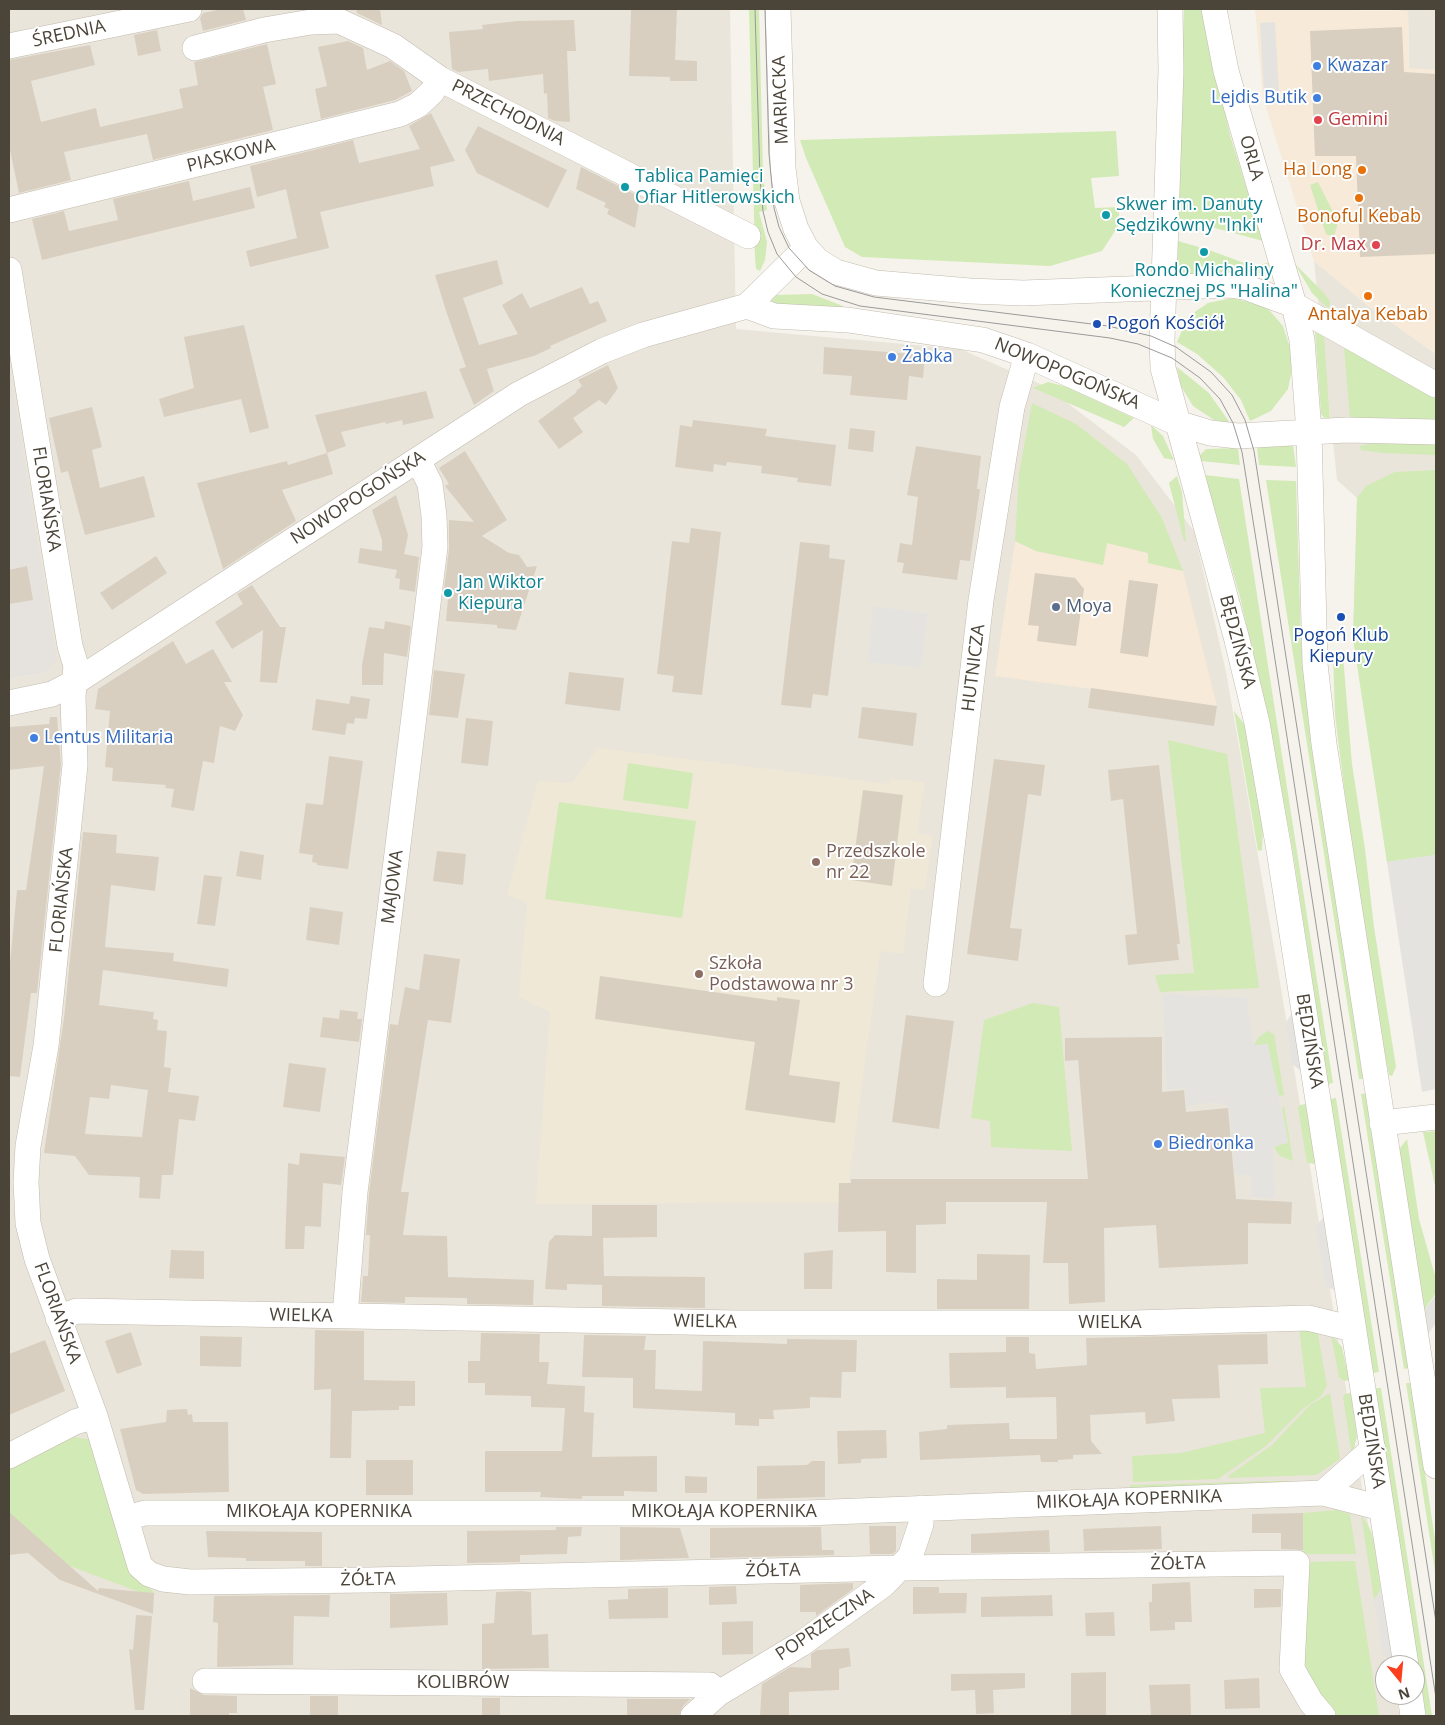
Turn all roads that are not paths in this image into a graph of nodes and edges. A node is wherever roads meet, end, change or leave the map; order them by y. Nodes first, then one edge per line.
1 (189, 9) edge
2 (778, 9) edge
3 (1170, 9) edge
4 (1214, 9) edge
5 (9, 46) edge
6 (195, 48) dead end
7 (440, 79) junction
8 (9, 210) edge
9 (748, 236) dead end
10 (806, 248) junction
11 (9, 270) edge
12 (1163, 288) junction
13 (1294, 305) junction
14 (747, 306) junction
15 (1027, 355) junction
16 (1436, 385) edge
17 (1177, 423) junction
18 (1309, 432) junction
19 (1436, 432) edge
20 (418, 460) junction
21 (75, 682) junction
22 (9, 703) edge
23 (936, 984) dead end
24 (1436, 1117) edge
25 (1382, 1123) junction
26 (345, 1316) junction
27 (58, 1318) junction
28 (1353, 1329) junction
29 (95, 1416) junction
30 (1373, 1449) junction
31 (9, 1456) edge
32 (1436, 1466) edge
33 (1323, 1493) junction
34 (921, 1508) junction
35 (1381, 1508) junction
36 (126, 1518) junction
37 (899, 1568) junction
38 (1404, 1655) edge
39 (205, 1681) dead end
40 (719, 1693) junction
41 (694, 1716) edge
42 (1322, 1716) edge

1 - 5 street, ŚREDNIA
2 - 10 street, MARIACKA
3 - 12 street
4 - 13 street, ORLA
6 - 7 street, PRZECHODNIA
7 - 8 street, PIASKOWA
7 - 9 street, PRZECHODNIA
10 - 12 street
10 - 14 street
11 - 21 street, FLORIAŃSKA
12 - 13 street
12 - 17 street, BĘDZIŃSKA
13 - 16 street
13 - 18 street, ORLA
14 - 15 street, NOWOPOGOŃSKA
14 - 20 street, NOWOPOGOŃSKA
15 - 17 street, NOWOPOGOŃSKA
15 - 23 street, HUTNICZA
17 - 18 street, NOWOPOGOŃSKA
17 - 28 street, BĘDZIŃSKA
18 - 19 street, NOWOPOGOŃSKA
18 - 25 street
20 - 21 street, NOWOPOGOŃSKA
20 - 26 street, MAJOWA
21 - 22 street, NOWOPOGOŃSKA
21 - 27 street, FLORIAŃSKA
24 - 25 street
25 - 32 street
26 - 27 street, WIELKA
26 - 28 street, WIELKA
27 - 29 street, FLORIAŃSKA
28 - 30 street, BĘDZIŃSKA
29 - 31 street
29 - 36 street, FLORIAŃSKA
30 - 33 street
30 - 35 street, BĘDZIŃSKA
33 - 34 street, MIKOŁAJA KOPERNIKA
33 - 35 street, MIKOŁAJA KOPERNIKA
34 - 36 street, MIKOŁAJA KOPERNIKA
34 - 37 street, POPRZECZNA
35 - 38 street, BĘDZIŃSKA
36 - 37 street, ŻÓŁTA
37 - 40 street, POPRZECZNA
37 - 42 street, ŻÓŁTA
39 - 40 street, KOLIBRÓW
40 - 41 street, POPRZECZNA

